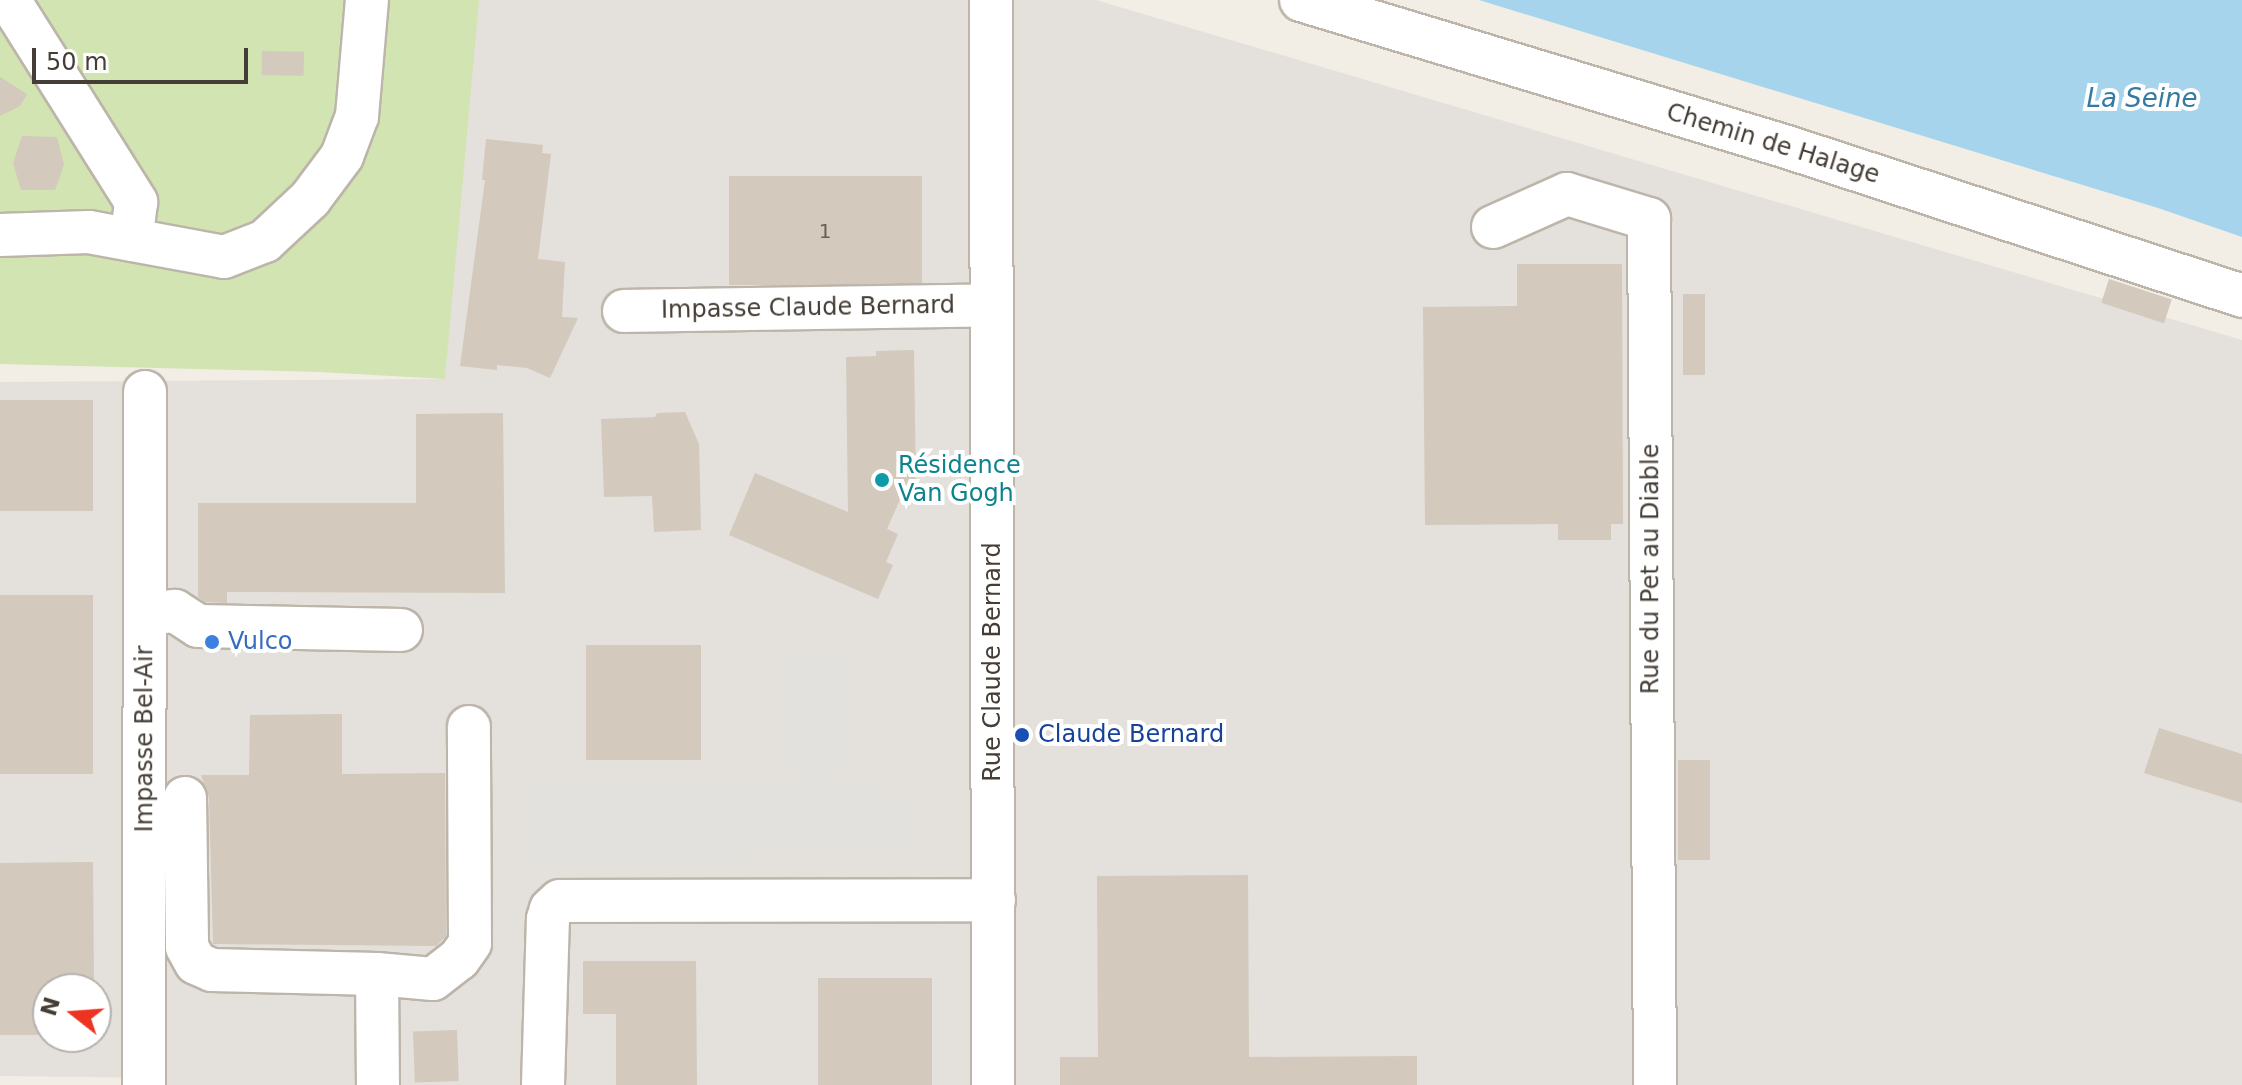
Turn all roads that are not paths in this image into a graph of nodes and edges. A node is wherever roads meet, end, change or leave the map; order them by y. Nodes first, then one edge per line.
1 (9, 0) edge
2 (367, 0) edge
3 (991, 0) edge
4 (1301, 0) edge
5 (1493, 227) dead end
6 (0, 235) edge
7 (131, 240) junction
8 (2242, 296) edge
9 (992, 305) junction
10 (624, 311) dead end
11 (145, 392) dead end
12 (145, 614) junction
13 (401, 630) dead end
14 (469, 727) dead end
15 (185, 798) dead end
16 (994, 900) junction
17 (377, 974) junction
18 (144, 1085) edge
19 (378, 1085) edge
20 (543, 1085) edge
21 (993, 1085) edge
22 (1655, 1085) edge

1 - 7 street
2 - 7 street
3 - 9 street, Rue Claude Bernard
4 - 8 street, Chemin de Halage
5 - 22 street, Rue du Pet au Diable
6 - 7 street
9 - 10 street, Impasse Claude Bernard
9 - 16 street, Rue Claude Bernard
11 - 12 street, Impasse Bel-Air
12 - 13 street
12 - 18 street, Impasse Bel-Air
14 - 17 street
15 - 17 street
16 - 20 street
16 - 21 street, Rue Claude Bernard
17 - 19 street

